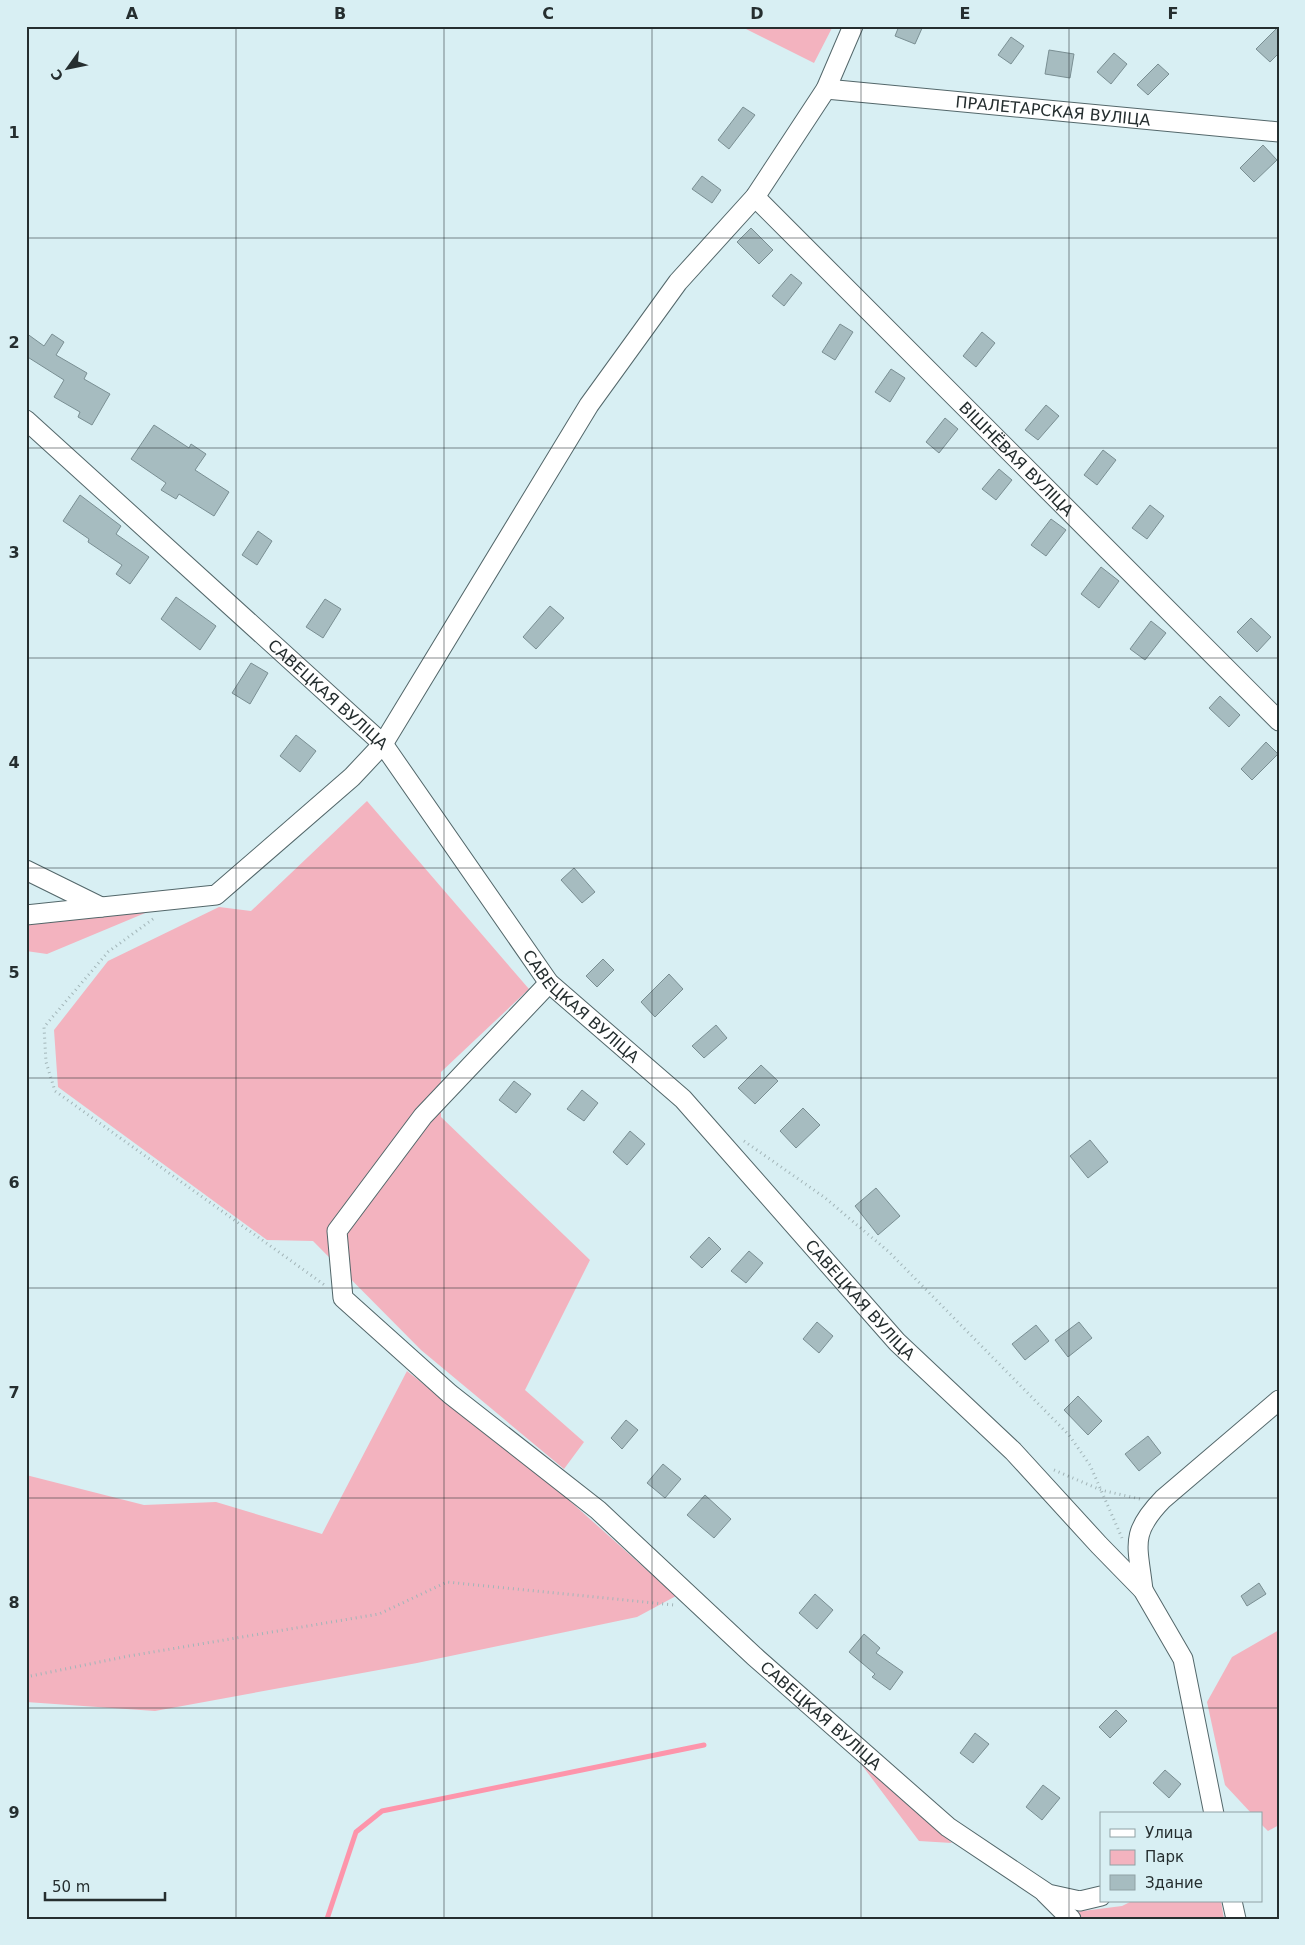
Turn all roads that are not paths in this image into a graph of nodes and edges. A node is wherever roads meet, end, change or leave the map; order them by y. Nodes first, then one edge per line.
1 (853, 26) edge
2 (826, 89) junction
3 (1279, 132) edge
4 (755, 197) junction
5 (26, 420) edge
6 (1279, 721) edge
7 (384, 744) junction
8 (26, 870) edge
9 (101, 907) junction
10 (26, 915) edge
11 (549, 983) junction
12 (1279, 1400) edge
13 (1144, 1590) junction
14 (1211, 1810) edge
15 (1041, 1889) junction
16 (1100, 1896) edge
17 (1232, 1902) edge
18 (1071, 1919) edge
19 (1236, 1919) edge

1 - 2 street
2 - 3 street, ПРАЛЕТАРСКАЯ ВУЛІЦА
2 - 4 street
4 - 6 street, ВІШНЁВАЯ ВУЛІЦА
4 - 7 street
5 - 7 street, САВЕЦКАЯ ВУЛІЦА
7 - 9 street
7 - 11 street, САВЕЦКАЯ ВУЛІЦА
8 - 9 street
9 - 10 street
11 - 13 street, САВЕЦКАЯ ВУЛІЦА
11 - 15 street, САВЕЦКАЯ ВУЛІЦА
12 - 13 street, САВЕЦКАЯ ВУЛІЦА
13 - 14 street, САВЕЦКАЯ ВУЛІЦА
15 - 16 street, САВЕЦКАЯ ВУЛІЦА
15 - 18 street
17 - 19 street

